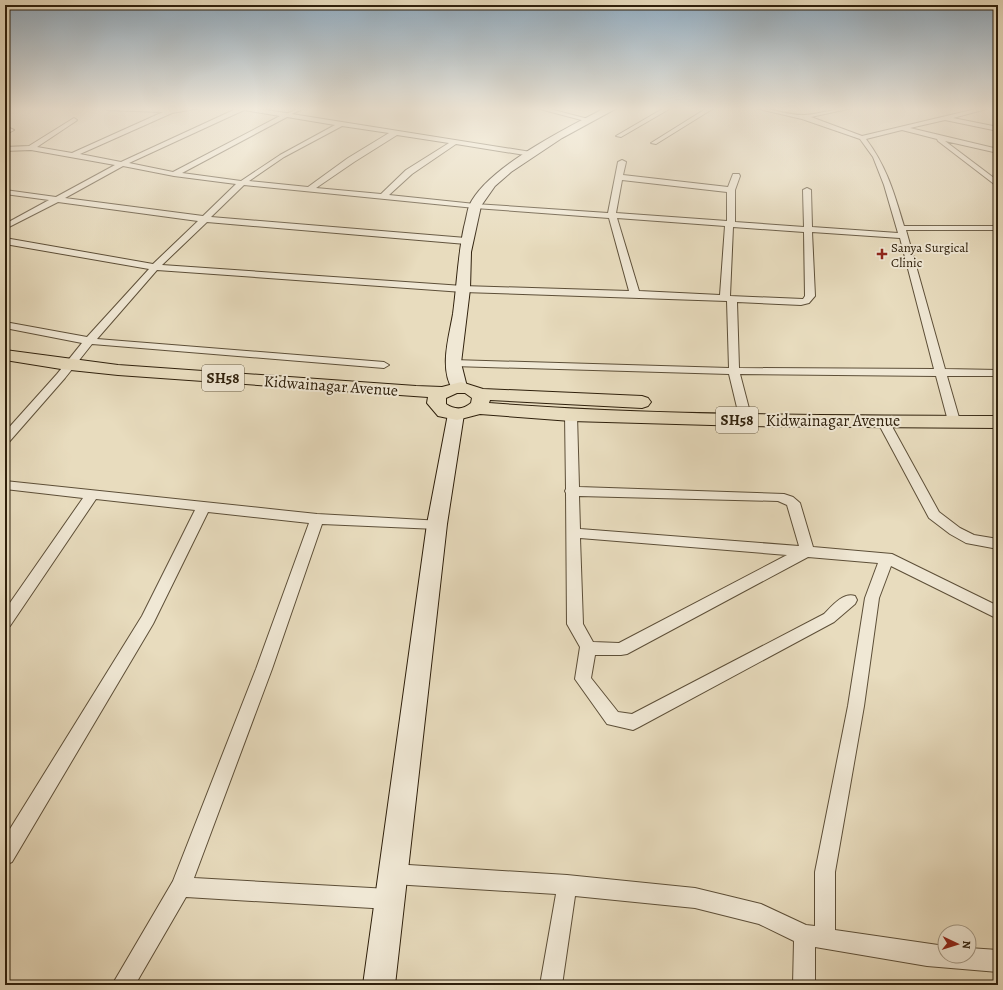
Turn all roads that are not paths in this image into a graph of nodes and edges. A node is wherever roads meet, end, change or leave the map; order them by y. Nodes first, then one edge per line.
1 (68, 154) edge
2 (143, 154) edge
3 (212, 154) edge
4 (285, 154) edge
5 (360, 154) edge
6 (436, 154) edge
7 (531, 154) edge
8 (874, 154) edge
9 (958, 154) edge
10 (73, 155) joint
11 (622, 162) dead end
12 (120, 165) junction
13 (174, 174) junction
14 (736, 176) dead end
15 (619, 177) junction
16 (242, 183) junction
17 (998, 185) edge
18 (310, 189) junction
19 (732, 190) junction
20 (807, 190) dead end
21 (5, 192) edge
22 (384, 196) junction
23 (57, 199) junction
24 (475, 206) junction
25 (612, 214) junction
26 (205, 219) junction
27 (730, 223) junction
28 (5, 227) edge
29 (998, 228) edge
30 (808, 229) junction
31 (902, 232) junction
32 (5, 241) edge
33 (466, 241) junction
34 (155, 267) junction
35 (463, 289) junction
36 (635, 294) junction
37 (728, 299) junction
38 (5, 325) edge
39 (89, 341) junction
40 (5, 355) edge
41 (453, 363) junction
42 (384, 365) dead end
43 (5, 368) edge
44 (65, 371) junction
45 (734, 371) junction
46 (940, 372) junction
47 (998, 373) edge
48 (446, 394) junction
49 (471, 405) junction
50 (998, 412) edge
51 (744, 413) junction
52 (571, 415) junction
53 (952, 415) junction
54 (883, 421) junction
55 (998, 422) edge
56 (5, 439) edge
57 (5, 485) edge
58 (571, 491) junction
59 (93, 494) junction
60 (204, 506) junction
61 (317, 519) junction
62 (437, 524) junction
63 (572, 534) junction
64 (998, 544) edge
65 (807, 551) junction
66 (887, 558) junction
67 (850, 600) dead end
68 (998, 613) edge
69 (5, 622) edge
70 (588, 646) junction
71 (5, 855) edge
72 (393, 874) junction
73 (567, 885) junction
74 (181, 887) junction
75 (389, 899) junction
76 (815, 937) junction
77 (998, 961) edge
78 (124, 985) edge
79 (379, 985) edge
80 (550, 985) edge
81 (804, 985) edge

1 - 10 street
2 - 12 street
3 - 13 street
4 - 16 street
5 - 18 street
6 - 22 street
7 - 24 street
8 - 31 street
9 - 17 street
10 - 12 street
11 - 15 street
12 - 13 street
12 - 23 street
13 - 16 street
14 - 19 street
15 - 19 street
15 - 25 street
16 - 18 street
16 - 26 street
18 - 22 street
19 - 27 street
20 - 30 street
21 - 23 street
22 - 24 street
23 - 26 street
23 - 28 street
24 - 25 street
24 - 33 street
25 - 27 street
25 - 36 street
26 - 33 street
26 - 34 street
27 - 30 street
27 - 37 street
29 - 31 street
30 - 31 street
30 - 37 street
31 - 46 street
32 - 34 street
33 - 35 street
34 - 35 street
34 - 39 street
35 - 36 street
35 - 41 street
36 - 37 street
37 - 45 street
38 - 39 street
39 - 42 street
39 - 44 street
40 - 44 main road, Kidwainagar Avenue / SH58
41 - 45 street
41 - 48 street
43 - 44 main road, Kidwainagar Avenue / SH58
44 - 48 main road, Kidwainagar Avenue / SH58
44 - 56 street
45 - 46 street
45 - 51 street
46 - 47 street
46 - 53 street
48 - 49 main road, SH58
48 - 49 main road, SH58
49 - 51 main road, Kidwainagar Avenue / SH58
49 - 52 main road, Kidwainagar Avenue / SH58
49 - 62 street
50 - 53 main road, Kidwainagar Avenue / SH58
51 - 52 main road, Kidwainagar Avenue / SH58
51 - 53 main road, Kidwainagar Avenue / SH58
51 - 54 main road, Kidwainagar Avenue / SH58
52 - 58 street
53 - 54 main road, Kidwainagar Avenue / SH58
53 - 55 main road, Kidwainagar Avenue / SH58
54 - 64 street
57 - 59 street
58 - 63 street
58 - 65 street
59 - 60 street
59 - 69 street
60 - 61 street
60 - 71 street
61 - 62 street
61 - 74 street
62 - 72 street
63 - 65 street
63 - 70 street
65 - 66 street
65 - 70 street
66 - 68 street
66 - 76 street
67 - 70 street
72 - 73 street
72 - 75 street
73 - 76 street
73 - 80 street
74 - 75 street
74 - 78 street
75 - 79 street
76 - 77 street
76 - 81 street

